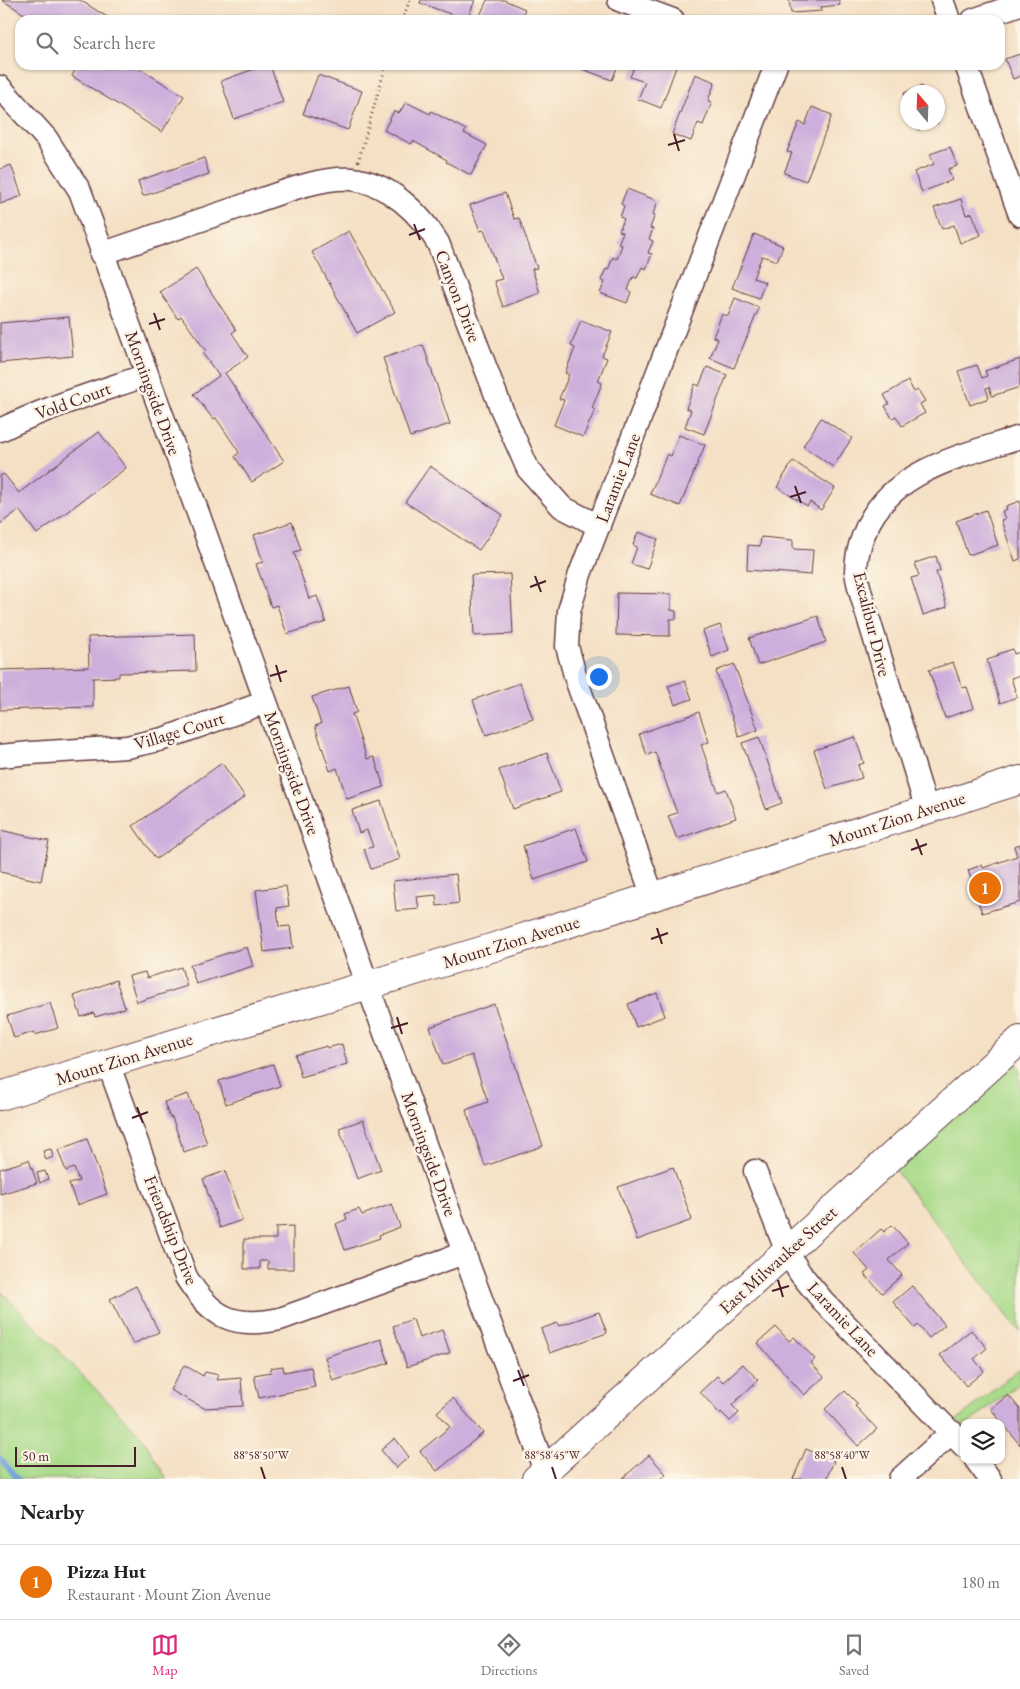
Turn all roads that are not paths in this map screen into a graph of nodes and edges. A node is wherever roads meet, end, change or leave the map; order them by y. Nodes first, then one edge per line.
1 (619, 0) edge
2 (942, 0) edge
3 (1020, 4) edge
4 (659, 15) edge
5 (947, 15) edge
6 (988, 15) edge
7 (774, 70) edge
8 (968, 70) edge
9 (0, 87) edge
10 (1020, 215) edge
11 (101, 254) junction
12 (147, 375) junction
13 (0, 430) edge
14 (1020, 436) edge
15 (599, 526) junction
16 (266, 702) junction
17 (0, 756) edge
18 (1020, 780) edge
19 (927, 810) junction
20 (654, 897) junction
21 (368, 986) junction
22 (1020, 1040) edge
23 (108, 1063) junction
24 (0, 1096) edge
25 (755, 1171) dead end
26 (787, 1252) junction
27 (464, 1253) junction
28 (958, 1439) edge
29 (979, 1464) edge
30 (543, 1476) edge
31 (900, 1479) edge
32 (990, 1479) edge

1 - 4 street
2 - 5 street
3 - 6 street
7 - 15 street, Laramie Lane
8 - 10 street
9 - 11 street, Morningside Drive
11 - 12 street, Morningside Drive
11 - 15 street, Canyon Drive
12 - 13 street, Vold Court
12 - 16 street, Morningside Drive
14 - 19 street, Excalibur Drive
15 - 20 street, Laramie Lane
16 - 17 street, Village Court
16 - 21 street, Morningside Drive
18 - 19 main road, Mount Zion Avenue
19 - 20 main road, Mount Zion Avenue
20 - 21 main road, Mount Zion Avenue
21 - 23 main road, Mount Zion Avenue
21 - 27 street, Morningside Drive
22 - 26 main road, East Milwaukee Street
23 - 24 main road, Mount Zion Avenue
23 - 27 street, Friendship Drive
25 - 26 street, Laramie Lane
26 - 28 street, Laramie Lane
26 - 30 main road, East Milwaukee Street
27 - 30 street, Morningside Drive
28 - 31 street
29 - 32 street

